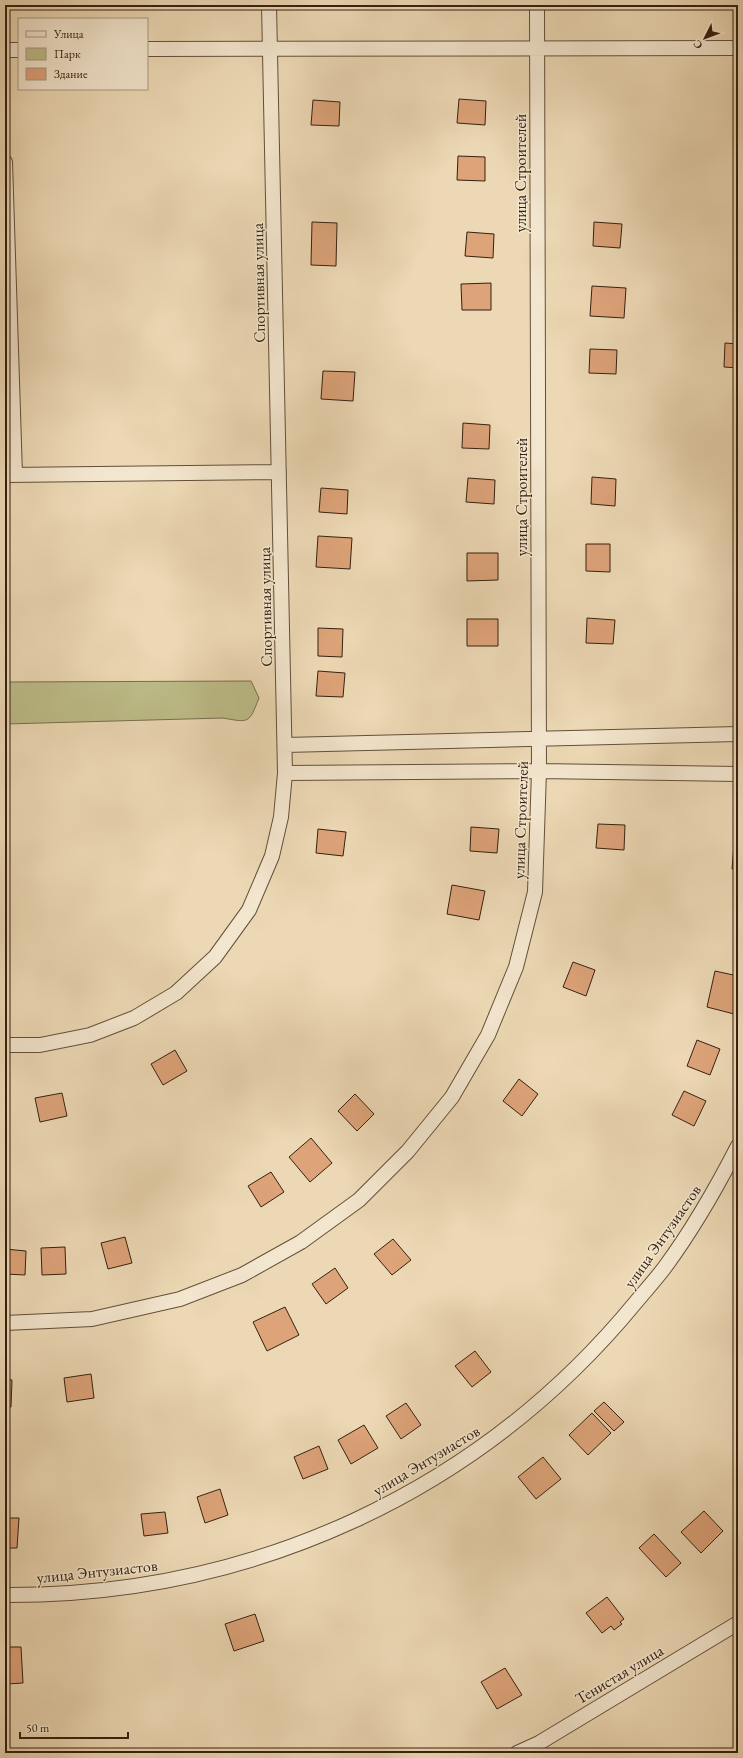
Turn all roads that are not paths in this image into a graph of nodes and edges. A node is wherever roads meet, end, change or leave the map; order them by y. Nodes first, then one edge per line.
1 (269, 5) edge
2 (536, 5) edge
3 (537, 48) junction
4 (738, 48) edge
5 (148, 49) edge
6 (270, 49) junction
7 (5, 50) edge
8 (18, 50) edge
9 (5, 162) edge
10 (280, 472) junction
11 (10, 475) edge
12 (738, 734) edge
13 (539, 740) junction
14 (285, 745) junction
15 (539, 771) junction
16 (285, 774) junction
17 (738, 774) edge
18 (5, 1045) edge
19 (738, 1146) edge
20 (5, 1323) edge
21 (5, 1595) edge
22 (738, 1623) edge
23 (516, 1753) edge

1 - 6 street, Спортивная улица
2 - 3 street, улица Строителей
3 - 4 street
3 - 6 street
3 - 13 street, улица Строителей
5 - 6 street
6 - 10 street, Спортивная улица
7 - 8 street
9 - 11 street
10 - 11 street
10 - 14 street, Спортивная улица
12 - 13 street
13 - 14 street
13 - 15 street, улица Строителей
14 - 16 street, Спортивная улица
15 - 16 street
15 - 17 street
15 - 20 street, улица Строителей
16 - 18 street, Спортивная улица
19 - 21 street, улица Энтузиастов
22 - 23 street, Тенистая улица

